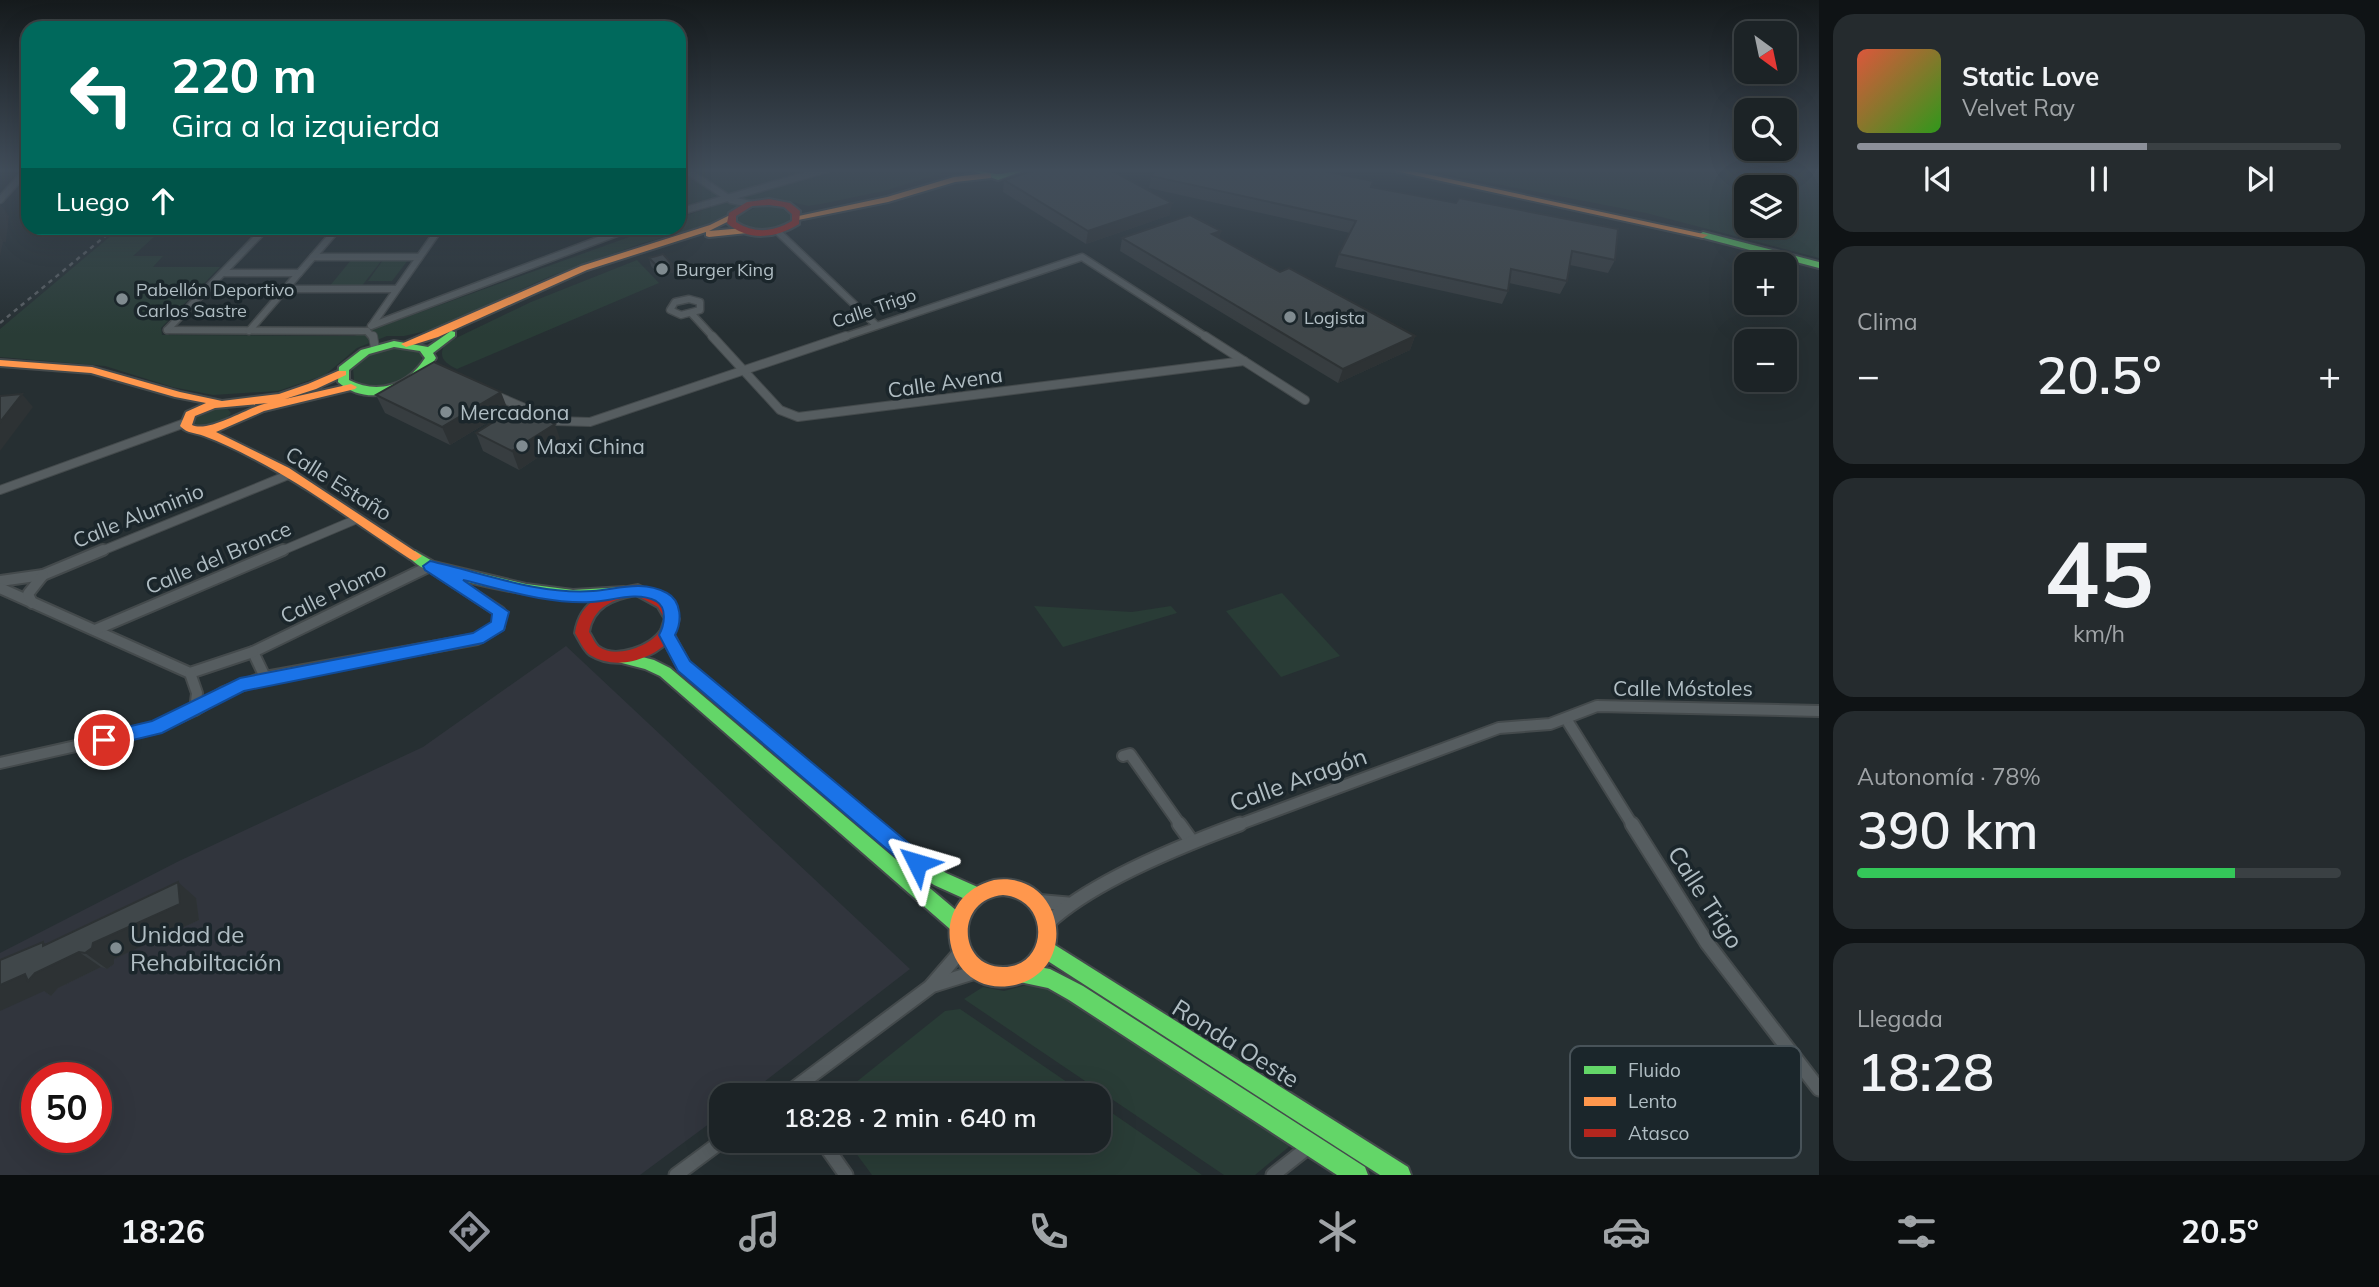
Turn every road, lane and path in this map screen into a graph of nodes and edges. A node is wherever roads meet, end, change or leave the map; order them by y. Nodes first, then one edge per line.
1 (716, 224) edge
2 (735, 224) edge
3 (793, 224) edge
4 (1662, 224) edge
5 (1680, 224) edge
6 (744, 231) junction
7 (777, 232) junction
8 (259, 235) edge
9 (332, 235) edge
10 (435, 235) edge
11 (603, 235) edge
12 (313, 257) junction
13 (419, 257) junction
14 (1819, 259) edge
15 (1819, 264) edge
16 (223, 273) junction
17 (299, 273) junction
18 (285, 289) junction
19 (396, 289) junction
20 (692, 314) dead end
21 (876, 325) junction
22 (369, 328) junction
23 (249, 331) junction
24 (406, 344) junction
25 (375, 348) junction
26 (1244, 361) junction
27 (0, 363) edge
28 (432, 363) junction
29 (744, 371) junction
30 (342, 373) junction
31 (351, 387) junction
32 (151, 388) junction
33 (479, 388) edge
34 (1305, 400) dead end
35 (229, 411) junction
36 (188, 419) junction
37 (202, 431) junction
38 (224, 439) junction
39 (288, 475) junction
40 (0, 490) edge
41 (356, 519) junction
42 (430, 566) junction
43 (43, 575) junction
44 (0, 582) edge
45 (0, 588) edge
46 (624, 592) junction
47 (553, 596) junction
48 (32, 603) junction
49 (581, 625) junction
50 (95, 630) junction
51 (667, 635) junction
52 (253, 652) junction
53 (623, 658) junction
54 (190, 673) junction
55 (265, 677) junction
56 (195, 710) junction
57 (1819, 711) edge
58 (1567, 722) junction
59 (1552, 726) joint
60 (1124, 756) dead end
61 (0, 763) edge
62 (1192, 842) junction
63 (976, 895) junction
64 (1034, 901) junction
65 (1068, 904) junction
66 (957, 923) junction
67 (1048, 923) junction
68 (1047, 949) junction
69 (962, 950) junction
70 (982, 970) junction
71 (1022, 974) junction
72 (930, 987) junction
73 (1786, 1046) edge
74 (1801, 1066) edge
75 (802, 1083) edge
76 (1819, 1089) edge
77 (1311, 1145) junction
78 (709, 1151) edge
79 (830, 1153) edge
80 (676, 1175) edge
81 (846, 1175) edge
82 (1273, 1175) edge
83 (1357, 1175) edge
84 (1400, 1175) edge

1 - 24 main road
2 - 6 main road
3 - 7 main road
4 - 15 main road
5 - 14 main road
6 - 7 main road
6 - 28 main road
7 - 21 street
8 - 16 street
9 - 12 street
10 - 13 street
11 - 22 street
12 - 13 street
12 - 17 street
13 - 19 street
16 - 17 street
16 - 23 street
17 - 18 street
18 - 19 street
18 - 23 street
19 - 22 street
20 - 29 street, Calle Avena
21 - 26 street, Calle Trigo
21 - 29 street, Calle Trigo
22 - 23 street
22 - 25 street
24 - 25 main road
24 - 28 main road
25 - 30 main road
26 - 29 street, Calle Avena
26 - 34 street, Calle Trigo
27 - 32 main road
28 - 31 main road
29 - 33 street, Calle Trigo
30 - 31 main road
30 - 35 main road
31 - 35 main road
32 - 35 main road
32 - 36 main road, Calle Estaño
35 - 36 main road
35 - 37 main road
35 - 38 main road
36 - 37 main road, Calle Estaño
36 - 40 street
37 - 38 main road, Calle Estaño
38 - 39 main road, Calle Estaño
39 - 41 main road, Calle Estaño
39 - 43 street, Calle Aluminio
41 - 42 main road, Calle Estaño
41 - 50 street, Calle del Bronce
42 - 47 main road, Calle Estaño
42 - 52 street, Calle Plomo
42 - 55 street, Calle Estaño
43 - 44 street, Calle Aluminio
43 - 48 street
45 - 48 street
46 - 47 main road, Calle Estaño
46 - 49 main road
46 - 51 main road
47 - 49 main road, Calle Estaño
48 - 50 street
49 - 53 main road
50 - 54 street
51 - 53 main road
51 - 63 main road
52 - 54 street, Calle Plomo
52 - 55 street
53 - 66 main road
54 - 56 street
55 - 56 street
56 - 61 street
57 - 58 street, Calle Móstoles
58 - 59 street, Calle Móstoles
58 - 73 street, Calle Trigo
59 - 62 street, Calle Aragón
60 - 62 street
62 - 65 street, Calle Aragón
63 - 64 main road
63 - 66 main road
64 - 65 street
64 - 67 main road
65 - 67 street, Calle Aragón
66 - 69 main road
67 - 68 main road
68 - 71 main road
68 - 84 main road, Ronda Oeste
69 - 70 main road
69 - 72 street
70 - 71 main road
70 - 72 street
71 - 77 main road, Ronda Oeste
72 - 75 street
74 - 76 street, Calle Trigo
77 - 82 street
77 - 83 main road, Ronda Oeste
78 - 80 street
79 - 81 street

